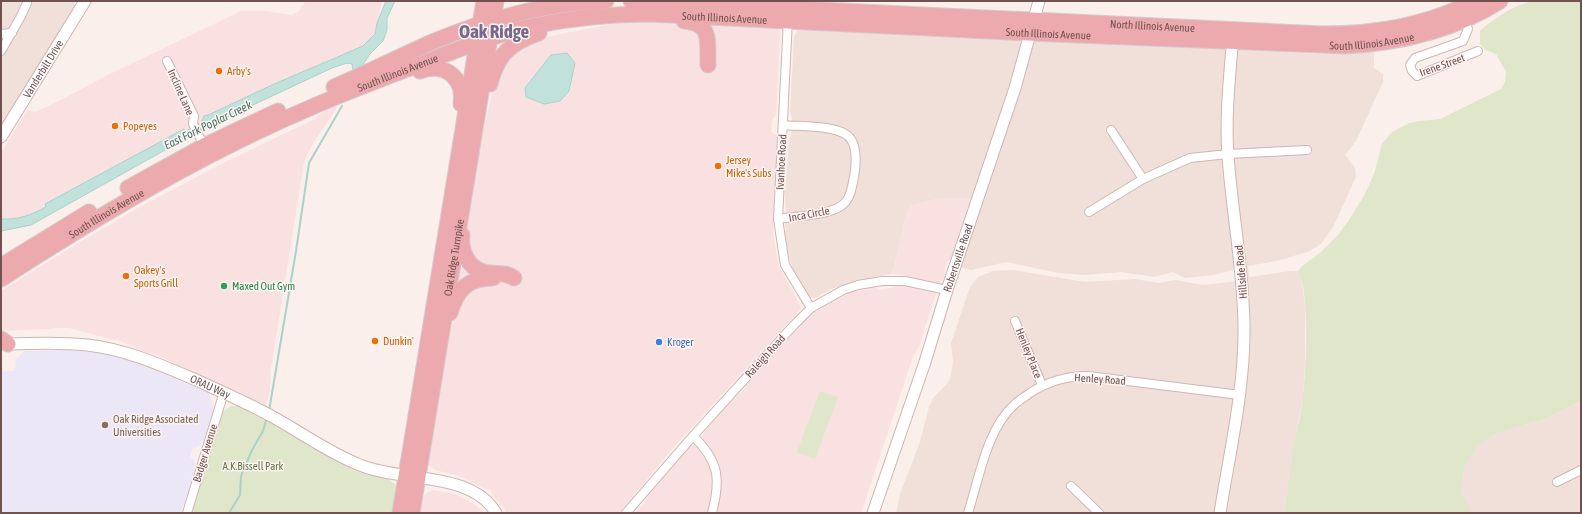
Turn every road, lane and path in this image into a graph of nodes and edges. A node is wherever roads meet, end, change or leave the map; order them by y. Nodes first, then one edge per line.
1 (85, 1) edge
2 (475, 1) edge
3 (484, 1) edge
4 (496, 1) edge
5 (529, 1) edge
6 (539, 1) edge
7 (582, 1) edge
8 (606, 1) edge
9 (631, 1) edge
10 (1039, 1) edge
11 (1476, 1) edge
12 (1500, 1) edge
13 (587, 2) edge
14 (27, 3) dead end
15 (621, 14) junction
16 (788, 14) junction
17 (1462, 14) junction
18 (593, 16) junction
19 (727, 18) junction
20 (486, 23) junction
21 (1031, 26) junction
22 (464, 30) junction
23 (12, 33) junction
24 (1, 34) edge
25 (1233, 36) junction
26 (483, 41) junction
27 (1, 51) edge
28 (1478, 51) dead end
29 (167, 61) dead end
30 (373, 82) junction
31 (783, 125) junction
32 (1111, 130) dead end
33 (1, 137) edge
34 (202, 142) junction
35 (1307, 150) dead end
36 (1228, 154) junction
37 (458, 156) junction
38 (468, 170) junction
39 (1143, 179) junction
40 (1089, 212) dead end
41 (778, 219) junction
42 (4, 267) edge
43 (947, 290) junction
44 (811, 308) junction
45 (1015, 321) dead end
46 (3, 342) edge
47 (1042, 385) junction
48 (224, 392) junction
49 (431, 392) junction
50 (1240, 395) junction
51 (693, 436) junction
52 (1581, 470) edge
53 (412, 477) junction
54 (1557, 482) dead end
55 (1072, 486) dead end
56 (188, 513) edge
57 (400, 513) edge
58 (412, 513) edge
59 (496, 513) edge
60 (626, 513) edge
61 (712, 513) edge
62 (873, 513) edge
63 (968, 513) edge
64 (1099, 513) edge
65 (1220, 513) edge

1 - 33 street, Vanderbilt Drive
2 - 22 highway
3 - 20 highway, Oak Ridge Turnpike
4 - 20 highway, Oak Ridge Turnpike
5 - 6 highway
7 - 13 highway
8 - 13 highway
9 - 16 highway, North Illinois Avenue
10 - 21 street, Robertsville Road
11 - 17 highway, North Illinois Avenue
12 - 17 highway
13 - 20 highway
14 - 23 street
15 - 18 highway, South Illinois Avenue
15 - 19 highway, South Illinois Avenue
15 - 19 highway
16 - 19 highway, South Illinois Avenue
16 - 21 highway, North Illinois Avenue
16 - 31 street, Ivanhoe Road
17 - 25 highway, North Illinois Avenue
17 - 28 street, Irene Street
18 - 26 highway, South Illinois Avenue
18 - 38 highway
20 - 22 highway, South Illinois Avenue
20 - 26 highway, Oak Ridge Turnpike
21 - 25 highway, North Illinois Avenue
21 - 43 street, Robertsville Road
22 - 34 highway, South Illinois Avenue
23 - 24 street
23 - 27 street
25 - 36 street, Hillside Road
26 - 30 highway, South Illinois Avenue
26 - 37 highway, Oak Ridge Turnpike
26 - 38 highway, Oak Ridge Turnpike
29 - 34 street, Incline Lane
30 - 37 highway
30 - 42 highway, South Illinois Avenue
31 - 41 street, Ivanhoe Road
31 - 41 street, Inca Circle
32 - 39 street
34 - 42 highway, South Illinois Avenue
35 - 36 street
36 - 39 street
36 - 50 street, Hillside Road
37 - 53 highway, Oak Ridge Turnpike
38 - 49 highway, Oak Ridge Turnpike
38 - 49 highway
39 - 40 street
41 - 44 street, Ivanhoe Road
43 - 44 street, Raleigh Road
43 - 62 street, Robertsville Road
44 - 51 street, Raleigh Road
45 - 47 street, Henley Place
46 - 48 street, ORAU Way
47 - 50 street, Henley Road
47 - 63 street, Henley Road
48 - 53 street, ORAU Way
48 - 56 street, Badger Avenue
49 - 53 highway, Oak Ridge Turnpike
50 - 65 street, Hillside Road
51 - 60 street, Raleigh Road
51 - 61 street
52 - 54 street
53 - 57 highway, Oak Ridge Turnpike
53 - 58 highway, Oak Ridge Turnpike
53 - 59 street
55 - 64 street

